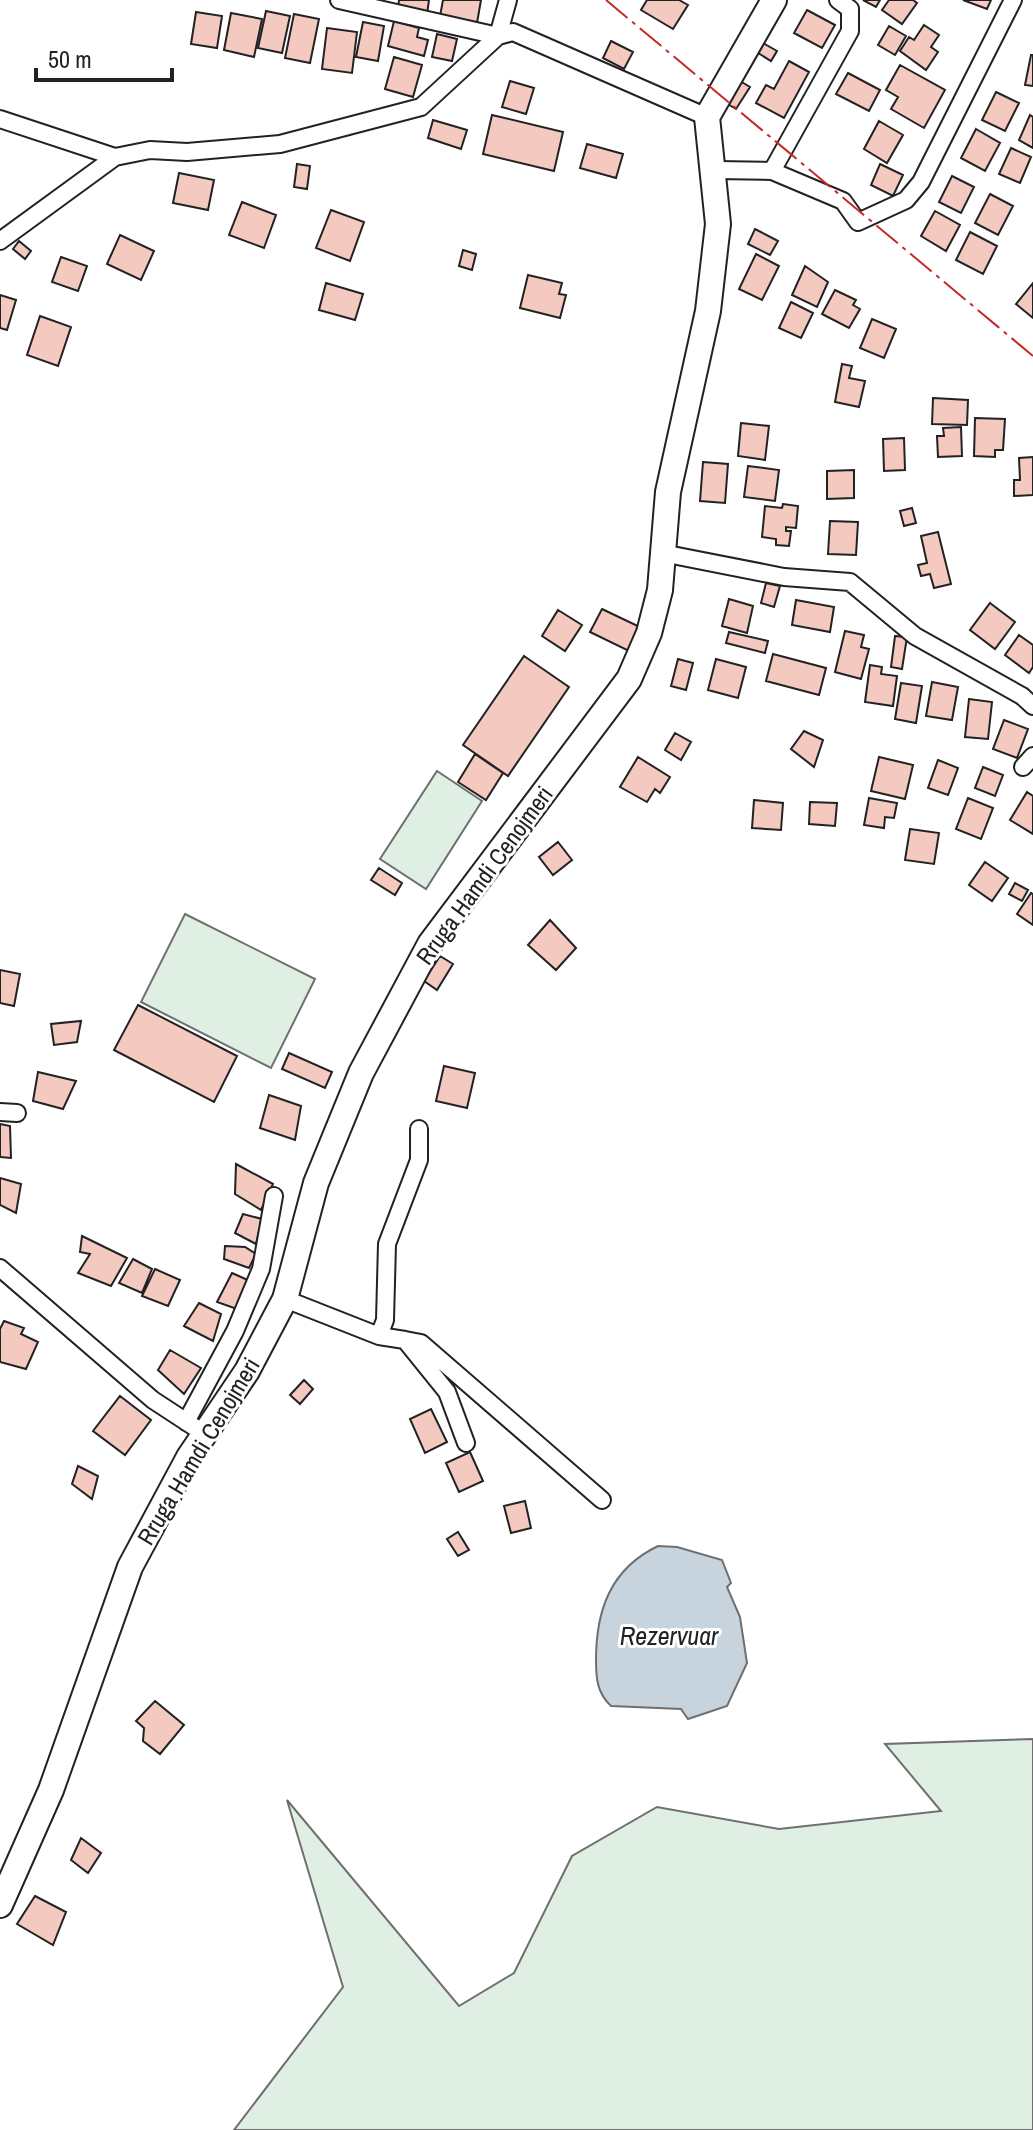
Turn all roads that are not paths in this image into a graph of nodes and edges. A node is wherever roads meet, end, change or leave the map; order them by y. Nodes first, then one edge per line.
1 (339, 0) edge
2 (508, 0) edge
3 (774, 0) edge
4 (838, 0) edge
5 (1013, 0) edge
6 (498, 36) junction
7 (707, 117) junction
8 (0, 119) edge
9 (115, 157) junction
10 (716, 170) junction
11 (772, 171) junction
12 (0, 241) edge
13 (662, 553) junction
14 (1033, 706) edge
15 (0, 1112) edge
16 (17, 1113) dead end
17 (419, 1129) dead end
18 (274, 1196) dead end
19 (0, 1268) edge
20 (285, 1299) junction
21 (379, 1336) junction
22 (405, 1340) junction
23 (196, 1428) junction
24 (466, 1443) dead end
25 (602, 1500) dead end
26 (0, 1905) edge

1 - 6 street
2 - 6 street
3 - 7 street
4 - 11 street
5 - 11 street
6 - 7 street
6 - 9 street
7 - 10 street, Rruga Hamdi Cenojmeri
8 - 9 street
9 - 12 street
10 - 11 street
10 - 13 street, Rruga Hamdi Cenojmeri
13 - 14 street
13 - 20 street, Rruga Hamdi Cenojmeri
15 - 16 street
17 - 21 street
18 - 23 street
19 - 23 street
20 - 21 street
20 - 23 street, Rruga Hamdi Cenojmeri
21 - 22 street
22 - 24 street
22 - 25 street
23 - 26 street, Rruga Hamdi Cenojmeri

